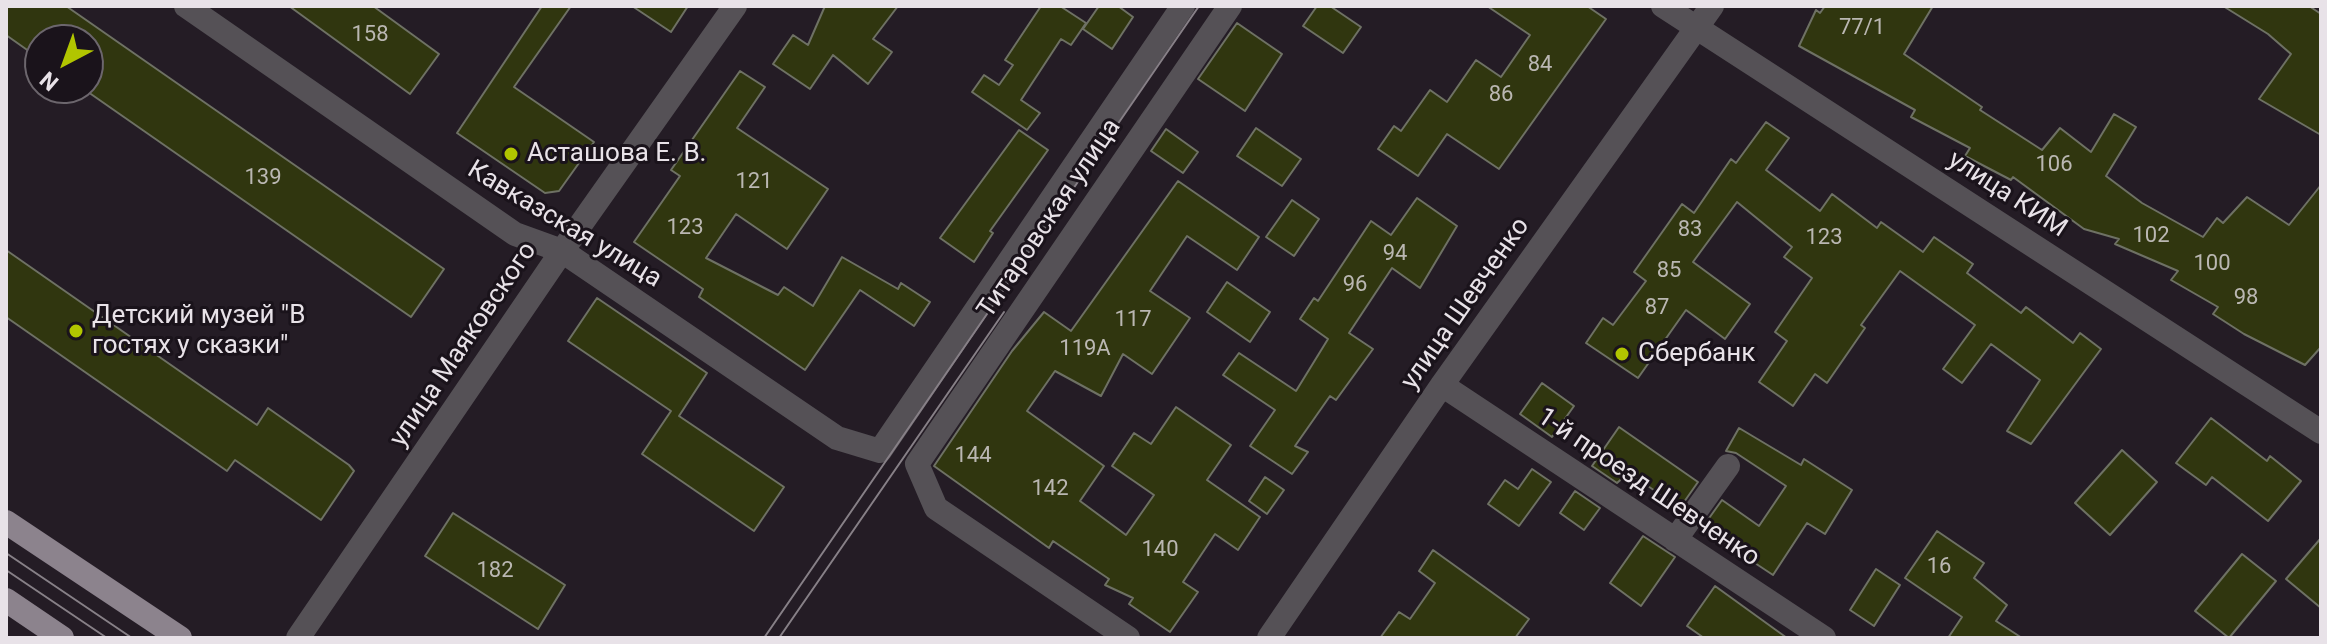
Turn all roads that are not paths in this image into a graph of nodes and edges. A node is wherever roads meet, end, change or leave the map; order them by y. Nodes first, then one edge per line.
1 (186, 6) edge
2 (735, 6) edge
3 (1183, 6) edge
4 (1230, 6) edge
5 (1663, 6) edge
6 (1712, 6) edge
7 (1697, 28) junction
8 (562, 251) junction
9 (1442, 385) junction
10 (2318, 424) edge
11 (880, 451) joint
12 (1728, 466) dead end
13 (6, 522) edge
14 (1675, 540) junction
15 (6, 600) edge
16 (62, 638) edge
17 (180, 638) edge
18 (298, 638) edge
19 (1128, 638) edge
20 (1269, 638) edge
21 (1824, 638) edge

1 - 8 street, Кавказская улица
2 - 8 street, улица Маяковского
3 - 11 street, Титаровская улица
4 - 19 street, Титаровская улица
5 - 7 street, улица КИМ
6 - 7 street, улица Шевченко
7 - 9 street, улица Шевченко
7 - 10 street, улица КИМ
8 - 11 street, Кавказская улица
8 - 18 street, улица Маяковского
9 - 14 street, 1-й проезд Шевченко
9 - 20 street, улица Шевченко
12 - 14 street
13 - 17 main road
14 - 21 street, 1-й проезд Шевченко
15 - 16 main road

